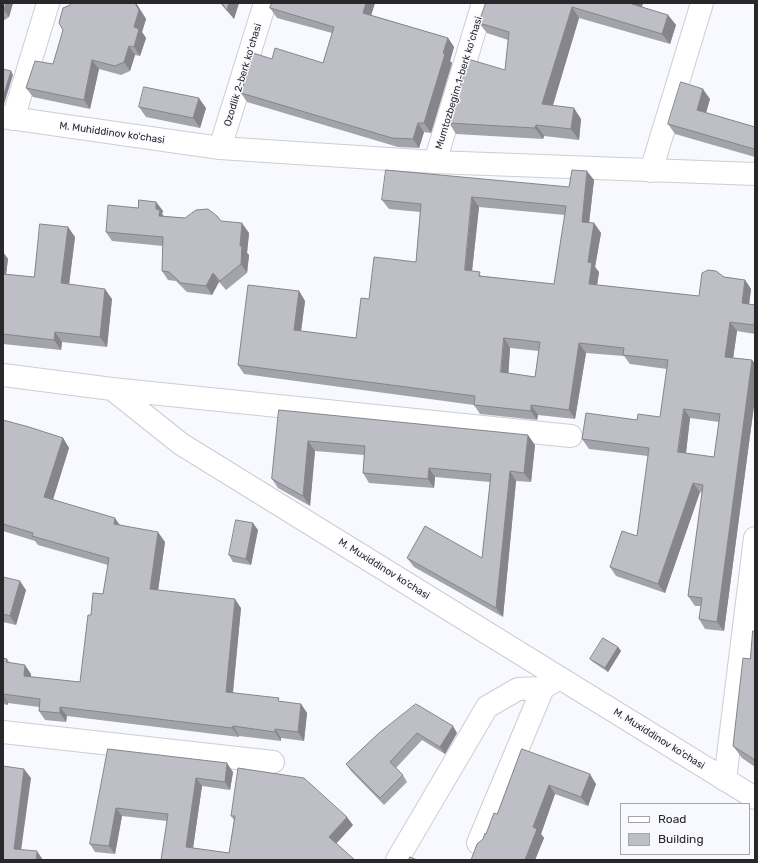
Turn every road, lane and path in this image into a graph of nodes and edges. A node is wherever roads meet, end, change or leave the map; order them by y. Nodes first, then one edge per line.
1 (48, 3) edge
2 (265, 3) edge
3 (483, 3) edge
4 (702, 3) edge
5 (8, 118) edge
6 (220, 148) junction
7 (435, 162) junction
8 (651, 171) junction
9 (755, 174) edge
10 (3, 374) edge
11 (112, 390) junction
12 (571, 436) dead end
13 (755, 538) edge
14 (551, 683) junction
15 (3, 732) edge
16 (273, 762) dead end
17 (725, 780) junction
18 (755, 798) edge
19 (478, 843) edge
20 (397, 860) edge

1 - 5 street
2 - 6 street, Ozodlik 2-berk koʻchasi
3 - 7 street, Mumtozbegim 1-berk koʻchasi
4 - 8 street
5 - 6 street, M. Muhiddinov ko'chasi
6 - 7 street, M. Muhiddinov ko'chasi
7 - 8 street, M. Muhiddinov ko'chasi
8 - 9 street, M. Muhiddinov ko'chasi
10 - 11 street, M. Muxiddinov ko'chasi
11 - 12 street
11 - 14 street, M. Muxiddinov ko'chasi
13 - 17 street
14 - 17 street, M. Muxiddinov ko'chasi
14 - 19 street
14 - 20 street
15 - 16 street
17 - 18 street, M. Muxiddinov ko'chasi

